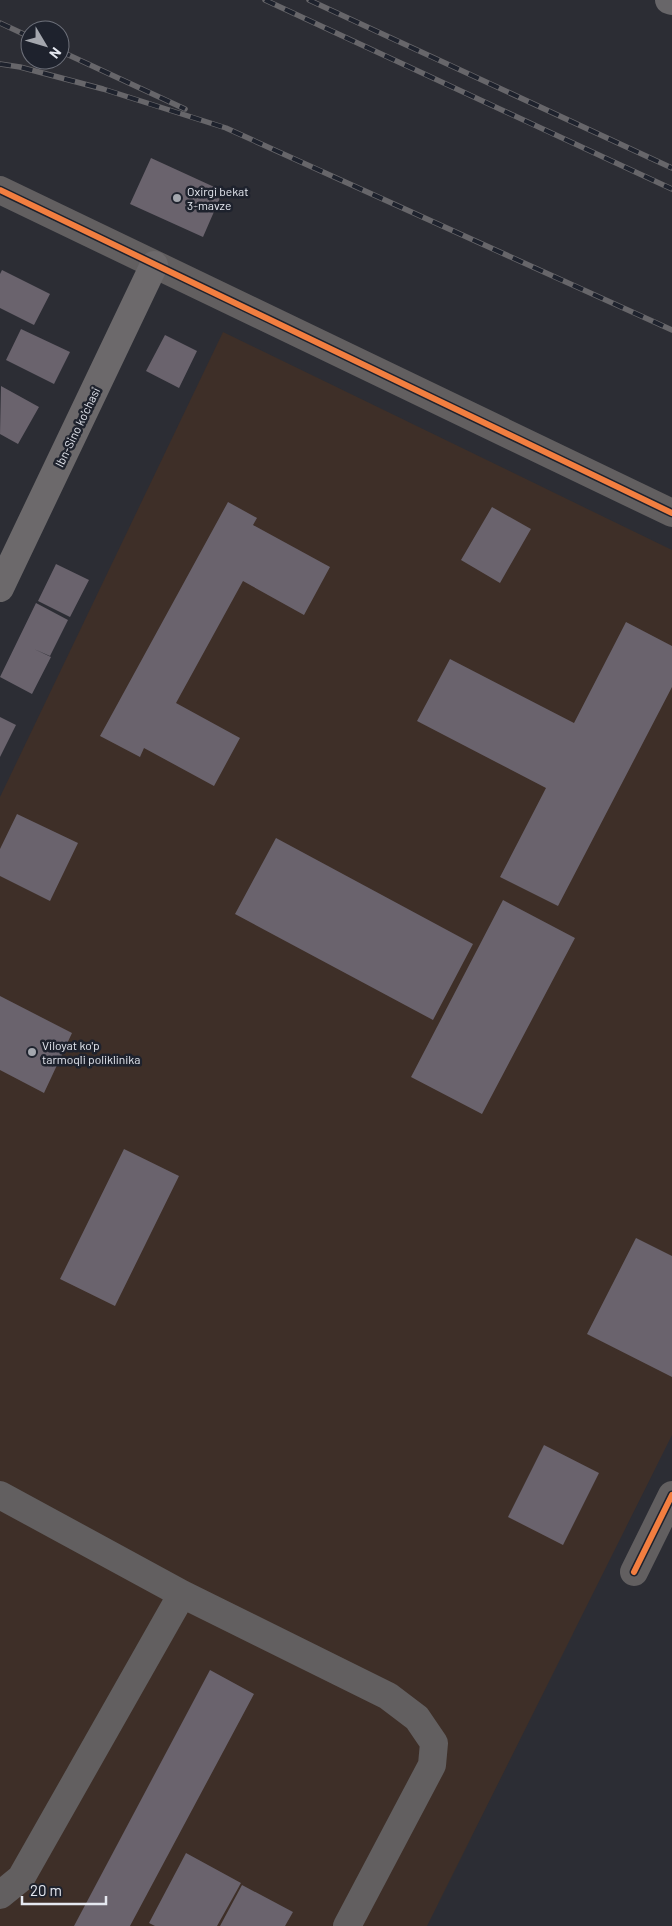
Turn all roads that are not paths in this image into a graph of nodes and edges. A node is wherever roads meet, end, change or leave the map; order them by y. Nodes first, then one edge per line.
1 (0, 190) edge
2 (154, 265) junction
3 (672, 513) edge
4 (0, 588) edge
5 (0, 1495) edge
6 (672, 1495) edge
7 (634, 1572) dead end
8 (182, 1594) junction
9 (0, 1895) edge
10 (347, 1926) edge

1 - 2 street
2 - 3 street
2 - 4 main road, Ibn-Sino ko'chasi
5 - 8 street
6 - 7 street
8 - 9 street
8 - 10 street

